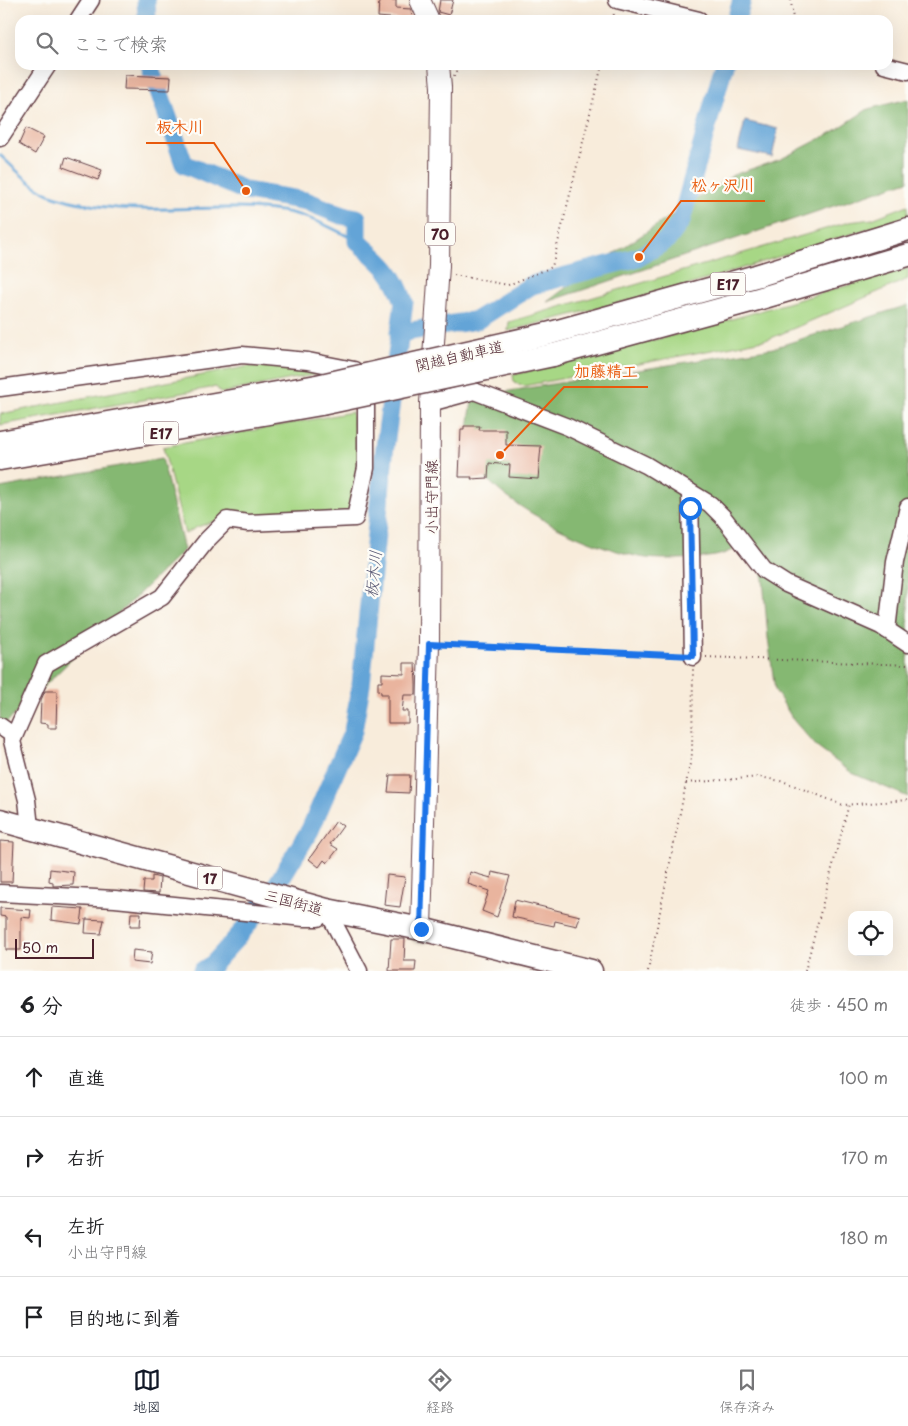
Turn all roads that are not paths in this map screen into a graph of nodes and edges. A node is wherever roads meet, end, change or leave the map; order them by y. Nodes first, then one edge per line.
1 (92, 0) edge
2 (420, 0) edge
3 (617, 0) edge
4 (82, 15) edge
5 (427, 15) edge
6 (678, 15) edge
7 (893, 67) edge
8 (45, 70) edge
9 (439, 70) edge
10 (908, 71) edge
11 (0, 138) edge
12 (908, 228) edge
13 (908, 255) edge
14 (550, 344) junction
15 (0, 388) edge
16 (319, 395) junction
17 (430, 403) junction
18 (0, 442) edge
19 (0, 460) edge
20 (690, 492) junction
21 (908, 507) edge
22 (887, 630) junction
23 (908, 644) edge
24 (693, 656) road end
25 (0, 726) edge
26 (14, 736) junction
27 (0, 820) edge
28 (30, 827) junction
29 (0, 894) edge
30 (327, 910) junction
31 (421, 929) junction
32 (359, 971) edge
33 (591, 971) edge

1 - 4 street
2 - 5 main road
3 - 6 street
7 - 10 street
8 - 11 street
9 - 17 main road, 小出守門線 / 70
12 - 14 highway, 関越自動車道 / E17
13 - 14 highway, 関越自動車道 / E17
14 - 16 highway, 関越自動車道 / E17, bridge
15 - 26 street
16 - 18 highway, 関越自動車道 / E17
16 - 19 highway, 関越自動車道 / E17
17 - 20 street
17 - 31 main road, 小出守門線 / 70
20 - 22 street
20 - 24 street
21 - 22 street
22 - 23 street
25 - 26 street
26 - 28 street
27 - 28 highway, 三国街道 / 17
28 - 30 highway, 三国街道 / 17
29 - 30 street
30 - 31 highway, 三国街道 / 17
30 - 32 street
31 - 33 highway, 三国街道 / 17

